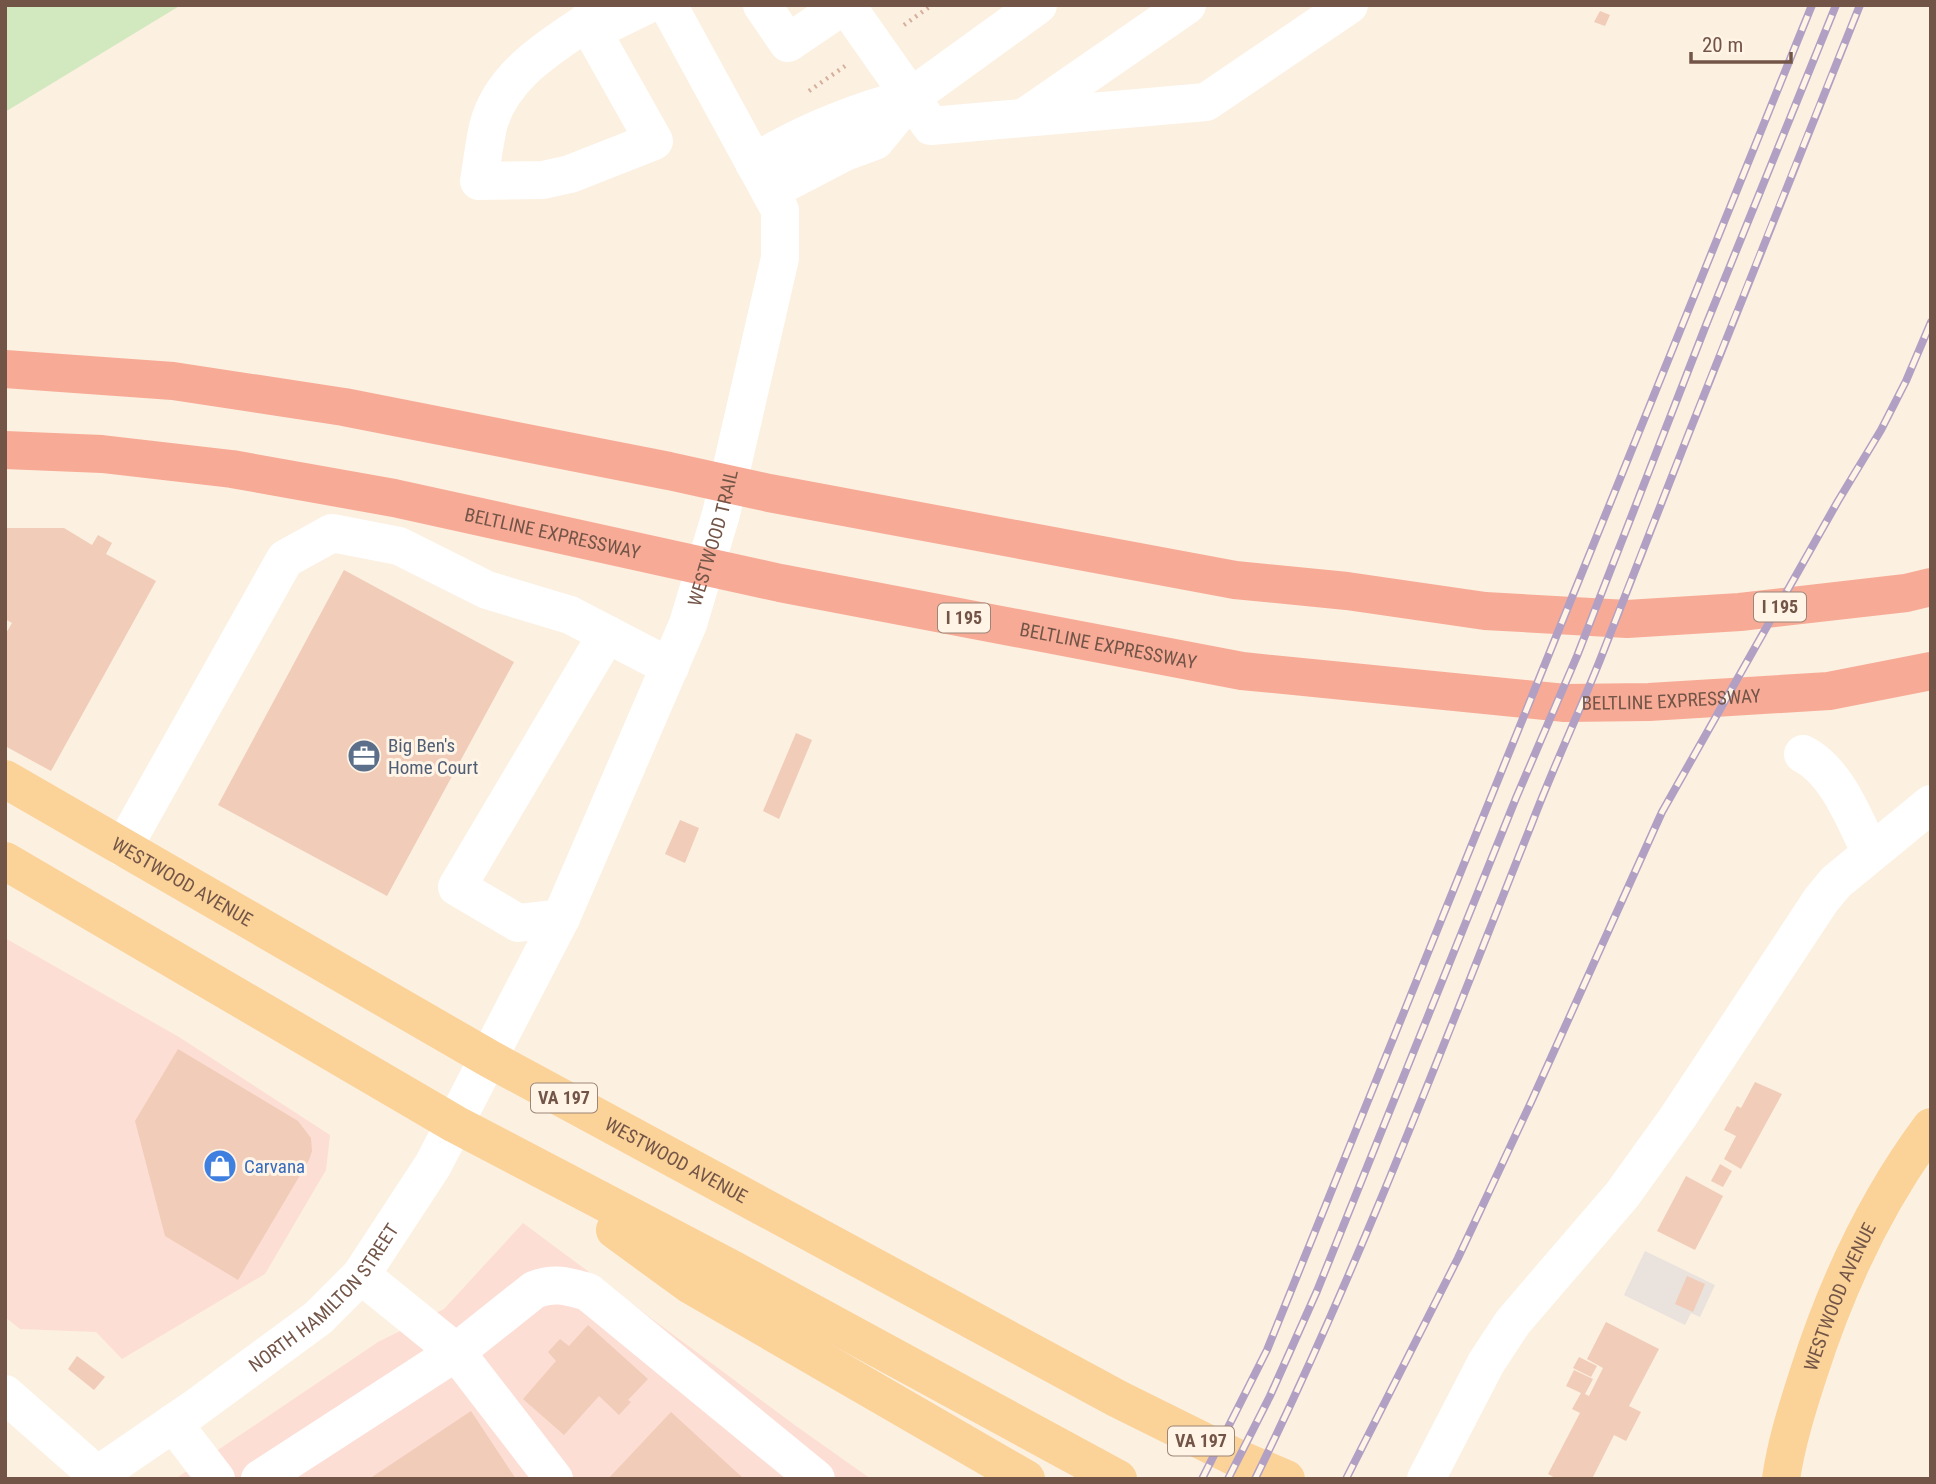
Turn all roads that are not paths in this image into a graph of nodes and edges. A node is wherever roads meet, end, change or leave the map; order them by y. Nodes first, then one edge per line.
1 (647, 5) edge
2 (668, 5) edge
3 (762, 5) edge
4 (845, 5) edge
5 (1038, 5) edge
6 (1187, 5) edge
7 (1349, 5) edge
8 (592, 14) edge
9 (911, 97) junction
10 (1024, 118) junction
11 (762, 177) junction
12 (5, 369) edge
13 (5, 450) edge
14 (1931, 587) edge
15 (607, 634) junction
16 (670, 667) junction
17 (1931, 671) edge
18 (1803, 754) dead end
19 (9, 789) edge
20 (1931, 804) edge
21 (123, 848) junction
22 (1871, 853) junction
23 (5, 861) edge
24 (561, 918) junction
25 (490, 1059) junction
26 (456, 1124) junction
27 (1931, 1127) edge
28 (509, 1153) junction
29 (361, 1275) junction
30 (456, 1352) junction
31 (9, 1403) edge
32 (173, 1423) junction
33 (1102, 1470) edge
34 (105, 1475) edge
35 (216, 1479) edge
36 (260, 1479) edge
37 (554, 1479) edge
38 (817, 1479) edge
39 (1026, 1479) edge
40 (1286, 1479) edge
41 (1426, 1479) edge
42 (1781, 1479) edge

1 - 8 street
2 - 11 street, WESTWOOD TRAIL
3 - 4 street
4 - 9 street
5 - 9 street
6 - 10 street
7 - 10 street
8 - 8 street
9 - 10 street
9 - 11 street
11 - 16 street, WESTWOOD TRAIL
12 - 14 highway, I 195
13 - 17 highway, BELTLINE EXPRESSWAY / I 195
15 - 16 street
15 - 21 street
15 - 24 street
16 - 24 street, WESTWOOD TRAIL
18 - 22 street
19 - 21 main road, WESTWOOD AVENUE / VA 197
20 - 22 street
21 - 25 main road, WESTWOOD AVENUE / VA 197
22 - 41 street
23 - 26 main road
24 - 25 street, WESTWOOD TRAIL
25 - 26 street, NORTH HAMILTON STREET
25 - 40 main road, WESTWOOD AVENUE / VA 197
26 - 28 main road
26 - 29 street, NORTH HAMILTON STREET
27 - 42 main road, WESTWOOD AVENUE
28 - 33 main road
28 - 39 main road
29 - 30 street
29 - 32 street, NORTH HAMILTON STREET
30 - 36 street
30 - 37 street
30 - 38 street
31 - 34 street
32 - 34 street, NORTH HAMILTON STREET
32 - 35 street

